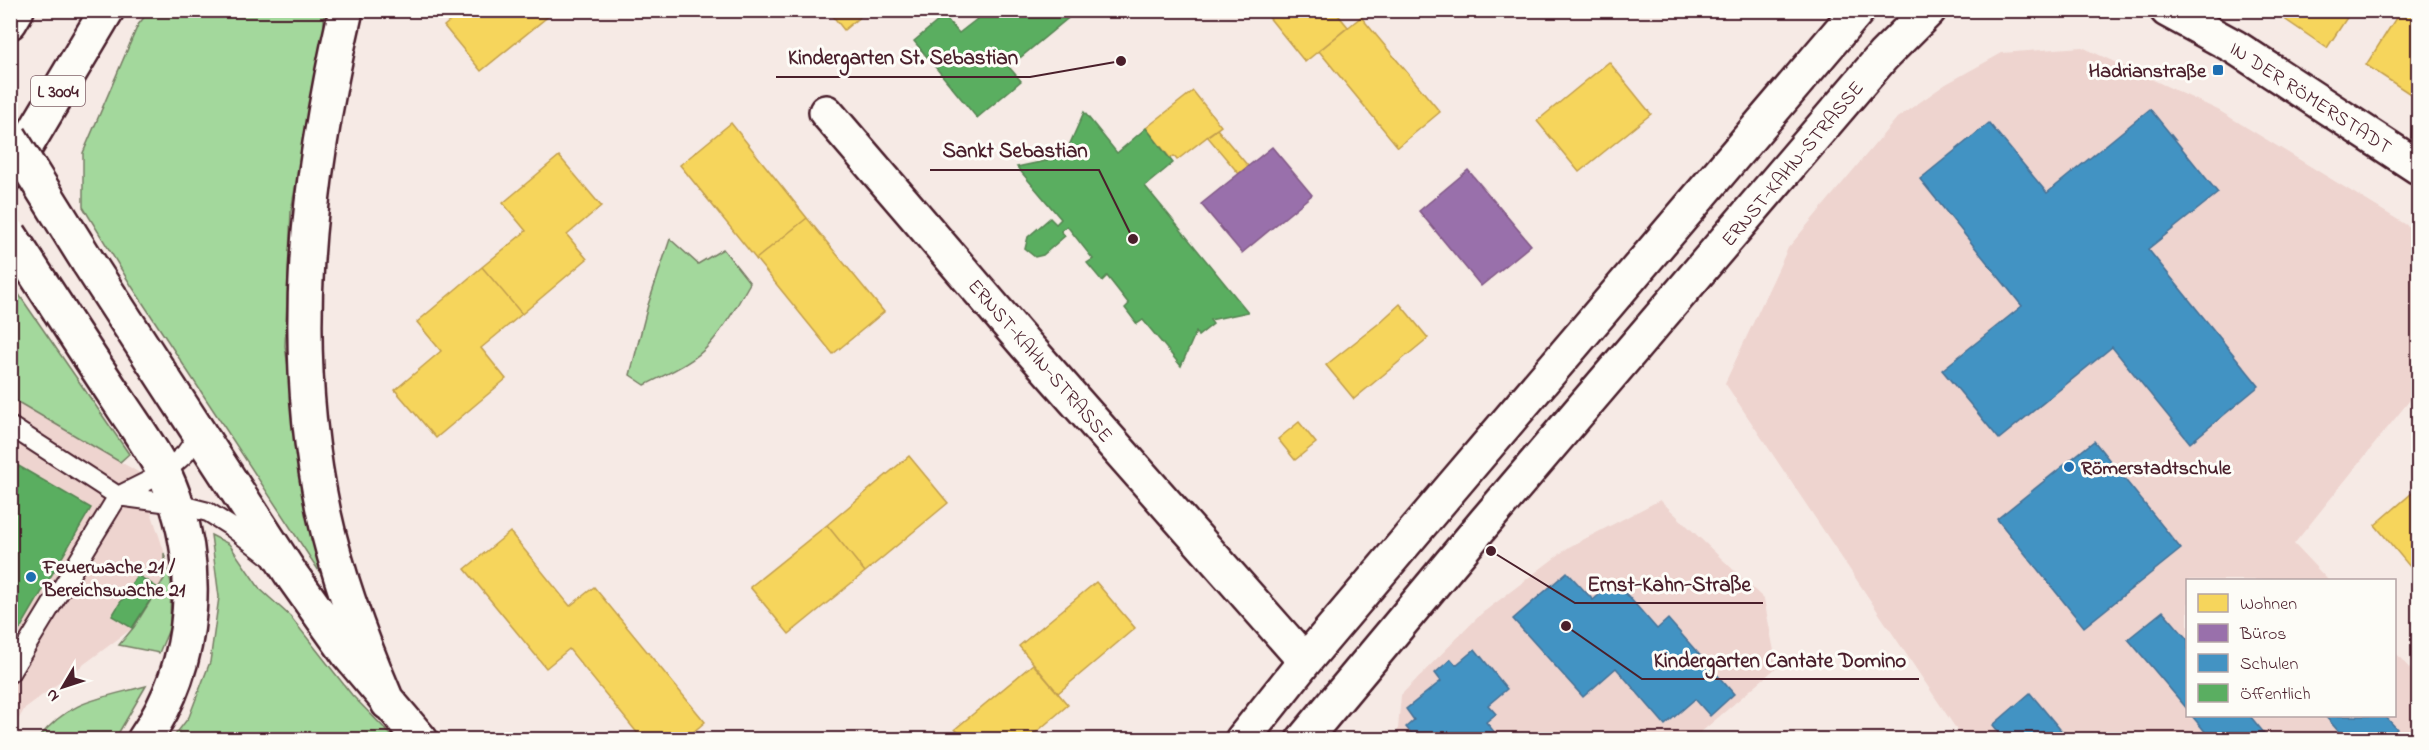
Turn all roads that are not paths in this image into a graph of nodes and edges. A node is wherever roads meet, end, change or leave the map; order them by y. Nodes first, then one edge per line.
1 (17, 10) edge
2 (107, 10) edge
3 (346, 10) edge
4 (1858, 10) edge
5 (1929, 10) edge
6 (2167, 11) edge
7 (10, 22) edge
8 (826, 112) dead end
9 (10, 137) edge
10 (2418, 167) edge
11 (10, 173) edge
12 (10, 235) edge
13 (10, 426) edge
14 (199, 434) junction
15 (164, 473) junction
16 (118, 496) junction
17 (177, 504) junction
18 (291, 574) junction
19 (1305, 661) junction
20 (10, 673) edge
21 (388, 703) junction
22 (1310, 737) edge
23 (144, 740) edge
24 (421, 740) edge
25 (1242, 740) edge

1 - 7 main road
2 - 11 main road, L 3004
3 - 21 main road
4 - 19 main road
5 - 22 main road, ERNST-KAHN-STRASSE
6 - 10 main road, IN DER RÖMERSTADT
8 - 19 main road, ERNST-KAHN-STRASSE
9 - 14 main road, bridge
12 - 15 main road, bridge
13 - 16 lane
14 - 15 lane
14 - 18 main road
15 - 16 lane
15 - 17 main road
16 - 17 lane
16 - 20 lane
17 - 18 lane
17 - 23 main road
18 - 21 main road
19 - 25 main road
21 - 24 main road

